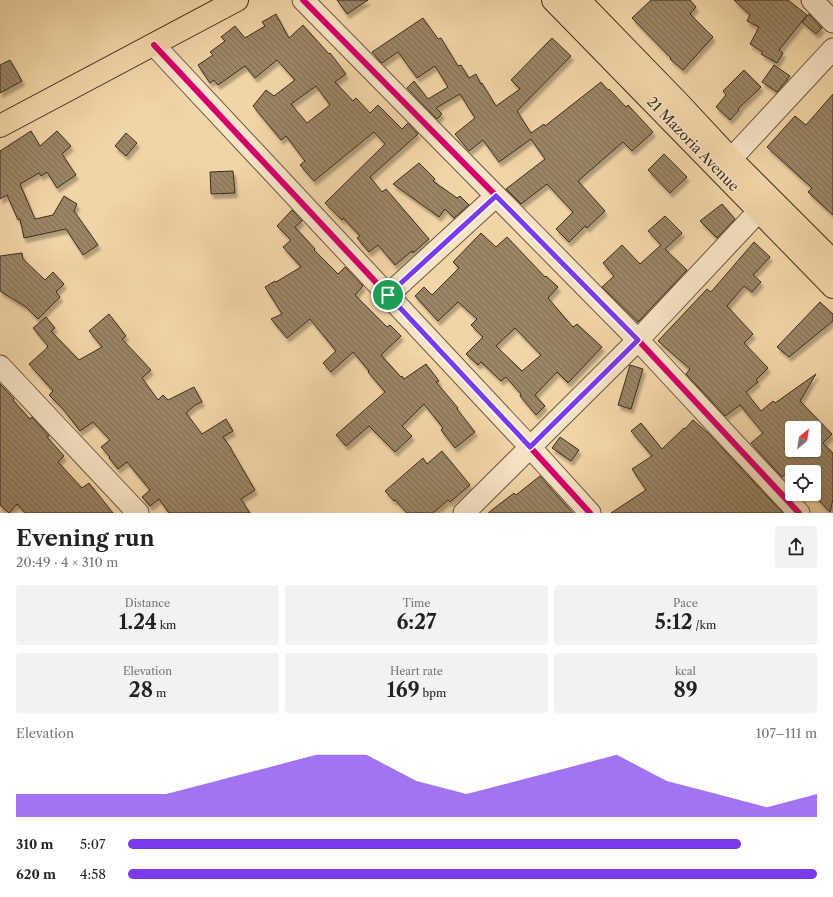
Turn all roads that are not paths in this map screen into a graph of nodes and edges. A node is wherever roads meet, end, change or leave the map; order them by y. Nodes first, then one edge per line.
1 (237, 0) edge
2 (303, 0) edge
3 (553, 0) edge
4 (579, 0) edge
5 (812, 0) edge
6 (833, 22) edge
7 (154, 45) junction
8 (833, 49) edge
9 (0, 126) edge
10 (732, 159) junction
11 (496, 196) junction
12 (764, 205) junction
13 (833, 261) edge
14 (833, 287) edge
15 (388, 295) junction
16 (638, 340) junction
17 (0, 366) edge
18 (530, 447) junction
19 (138, 513) edge
20 (464, 513) edge
21 (590, 513) edge
22 (799, 513) edge

1 - 7 main road
2 - 11 street
3 - 12 main road, 21 Mazoria Avenue
4 - 10 main road, 21 Mazoria Avenue
5 - 6 street
7 - 9 main road
7 - 15 street
8 - 10 street
10 - 12 main road, 21 Mazoria Avenue
11 - 15 street
11 - 16 street
12 - 13 main road, 21 Mazoria Avenue
12 - 14 main road, 21 Mazoria Avenue
12 - 16 street
15 - 18 street
16 - 18 street
16 - 22 street
17 - 19 street
18 - 20 street
18 - 21 street

